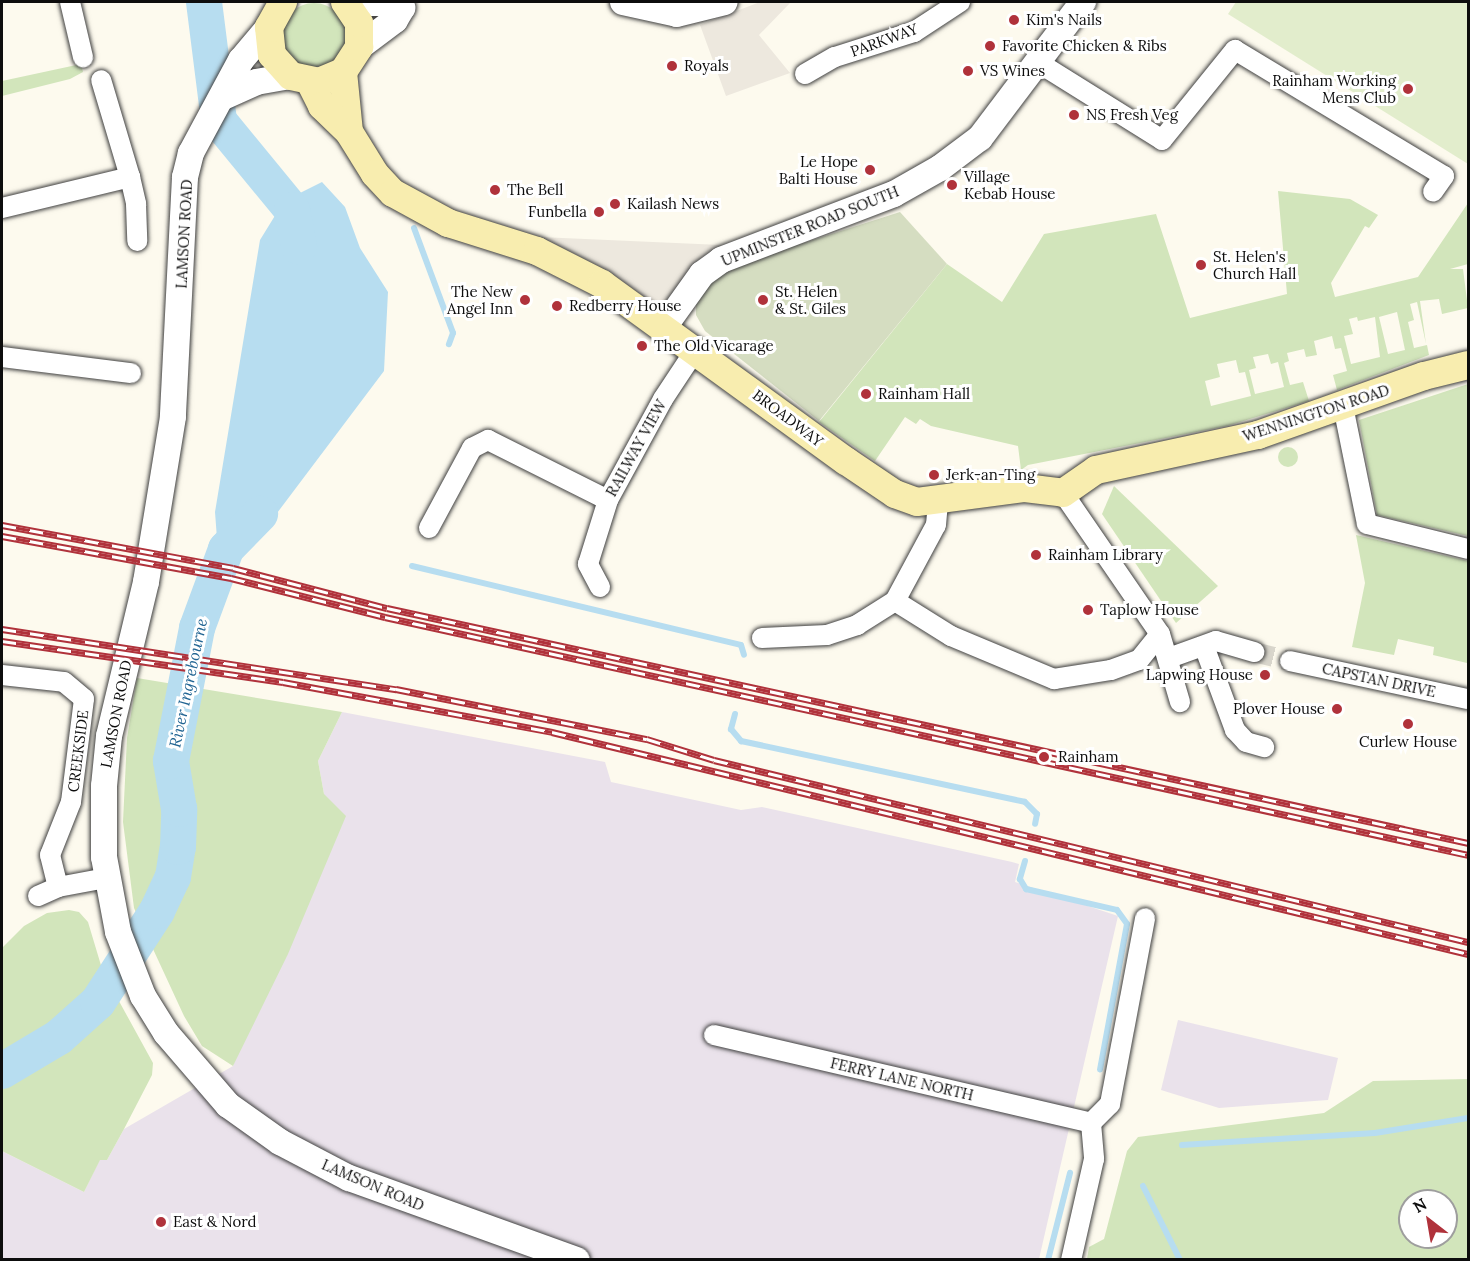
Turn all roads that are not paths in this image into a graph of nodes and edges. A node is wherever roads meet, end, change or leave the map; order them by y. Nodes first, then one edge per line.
1 (70, 2) edge
2 (346, 2) edge
3 (622, 2) edge
4 (725, 2) edge
5 (960, 2) edge
6 (1080, 3) edge
7 (411, 5) edge
8 (664, 6) edge
9 (279, 8) edge
10 (359, 47) junction
11 (83, 57) dead end
12 (1040, 63) junction
13 (343, 72) junction
14 (805, 74) dead end
15 (300, 79) junction
16 (101, 80) dead end
17 (223, 97) junction
18 (349, 132) junction
19 (130, 177) junction
20 (1433, 192) dead end
21 (2, 208) edge
22 (137, 241) dead end
23 (664, 327) junction
24 (696, 349) junction
25 (2, 357) edge
26 (1468, 365) edge
27 (131, 373) dead end
28 (1343, 406) junction
29 (1063, 493) junction
30 (608, 500) junction
31 (938, 502) junction
32 (429, 528) dead end
33 (1468, 549) edge
34 (600, 587) dead end
35 (895, 601) junction
36 (1160, 634) junction
37 (762, 638) dead end
38 (1204, 646) junction
39 (1254, 652) tunnel mouth
40 (1169, 658) junction
41 (1290, 661) tunnel mouth
42 (2, 675) edge
43 (1468, 699) edge
44 (1180, 702) dead end
45 (1264, 747) dead end
46 (106, 878) junction
47 (58, 887) junction
48 (38, 896) dead end
49 (1145, 918) dead end
50 (714, 1035) dead end
51 (1091, 1123) junction
52 (577, 1260) edge
53 (1071, 1260) edge

1 - 11 street
2 - 7 street
2 - 10 main road
3 - 8 street
4 - 8 street
5 - 14 street, PARKWAY
6 - 12 street, UPMINSTER ROAD SOUTH
7 - 10 street
9 - 15 main road
9 - 17 street, LAMSON ROAD
10 - 13 main road
12 - 20 street
12 - 23 street, UPMINSTER ROAD SOUTH
13 - 15 main road
13 - 18 main road
15 - 17 street
15 - 18 main road
16 - 19 street
17 - 46 street, LAMSON ROAD
18 - 23 main road, BROADWAY
19 - 21 street
19 - 22 street
23 - 24 main road, BROADWAY
24 - 30 street, RAILWAY VIEW
24 - 31 main road, BROADWAY
25 - 27 street
26 - 28 main road, WENNINGTON ROAD
28 - 29 main road, WENNINGTON ROAD
28 - 33 street
29 - 31 main road, BROADWAY
29 - 36 street
30 - 32 street
30 - 34 street, RAILWAY VIEW
31 - 35 street
35 - 36 street
35 - 37 street
36 - 40 street
38 - 39 street
38 - 40 street
38 - 45 street
40 - 44 street
41 - 43 street, CAPSTAN DRIVE
42 - 47 street, CREEKSIDE
46 - 47 street
46 - 52 street, LAMSON ROAD
47 - 48 street
49 - 51 street
50 - 51 street, FERRY LANE NORTH
51 - 53 street

